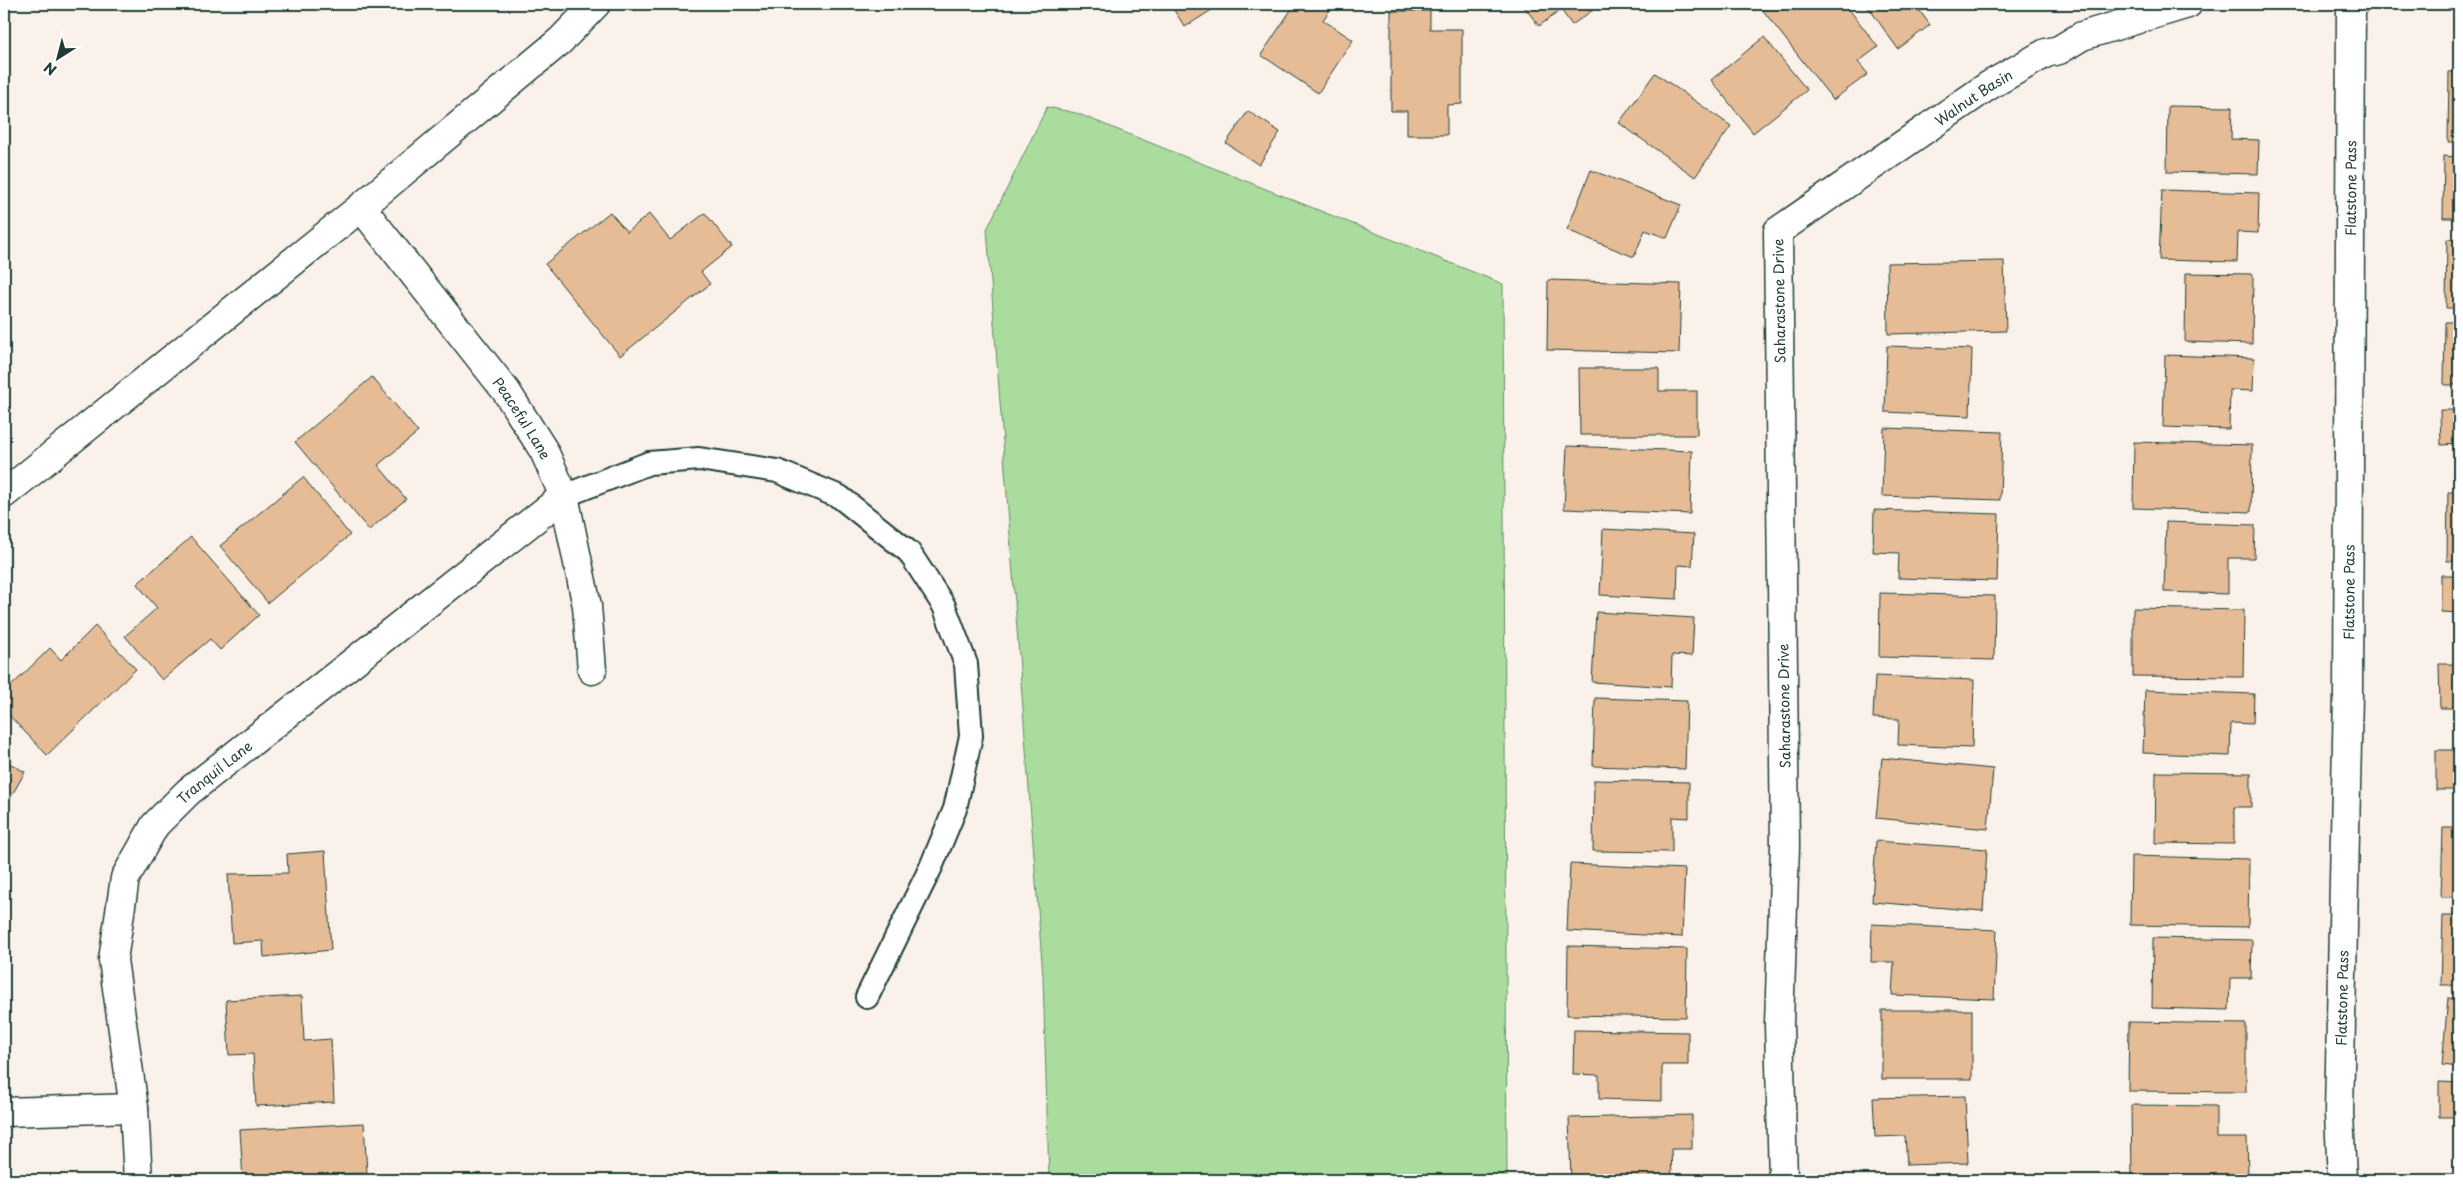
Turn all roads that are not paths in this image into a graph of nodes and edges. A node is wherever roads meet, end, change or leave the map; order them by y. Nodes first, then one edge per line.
1 (596, 4) edge
2 (2188, 4) edge
3 (2351, 4) edge
4 (361, 207) junction
5 (1778, 231) joint
6 (4, 494) edge
7 (564, 496) junction
8 (592, 670) dead end
9 (867, 997) dead end
10 (134, 1108) junction
11 (4, 1112) edge
12 (138, 1180) edge
13 (1784, 1180) edge
14 (2342, 1180) edge

1 - 4 street
2 - 5 street, Walnut Basin
3 - 14 street, Flatstone Pass
4 - 6 street
4 - 7 street, Peaceful Lane
5 - 13 street, Saharastone Drive
7 - 8 street, Peaceful Lane
7 - 9 lane
7 - 10 street, Tranquil Lane
10 - 11 street
10 - 12 street, Tranquil Lane

